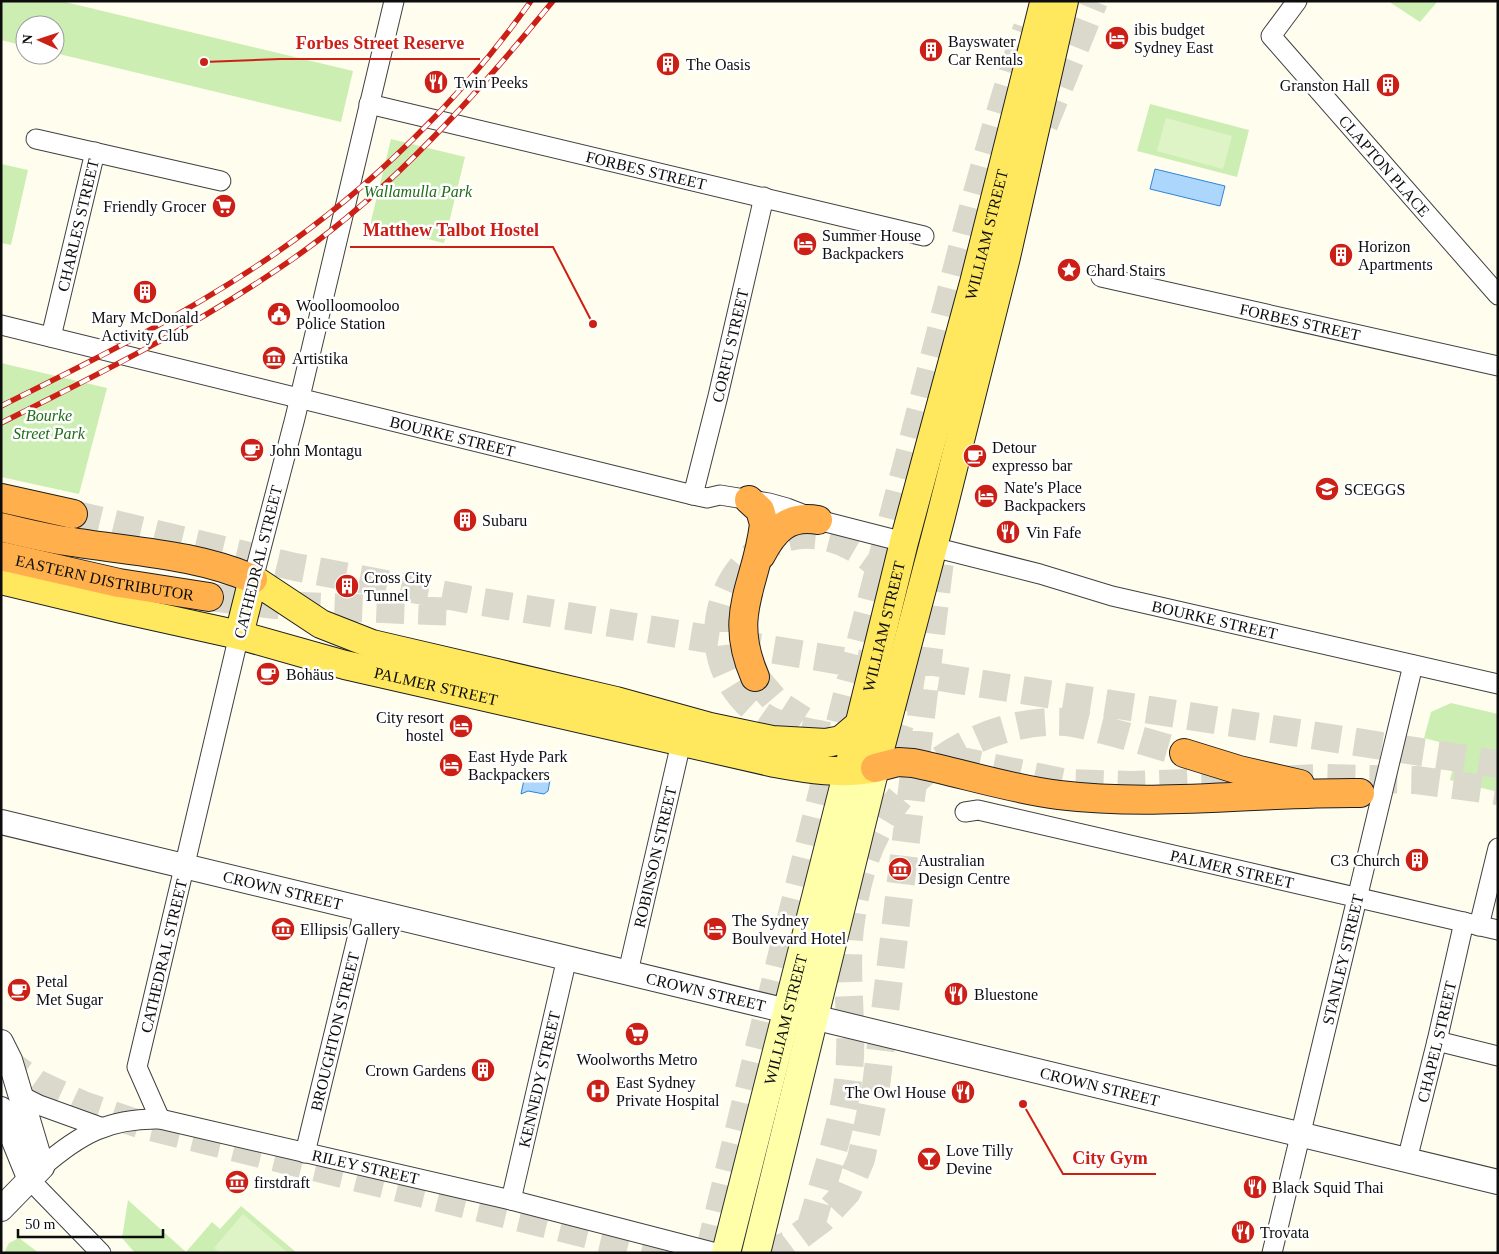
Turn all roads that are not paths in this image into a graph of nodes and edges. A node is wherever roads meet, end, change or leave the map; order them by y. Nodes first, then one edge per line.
1 (394, 1) edge
2 (1038, 1) edge
3 (1045, 1) edge
4 (1064, 1) edge
5 (1081, 1) edge
6 (1297, 1) edge
7 (1028, 65) junction
8 (369, 104) junction
9 (1038, 111) junction
10 (36, 139) dead end
11 (95, 152) junction
12 (221, 180) dead end
13 (764, 197) junction
14 (924, 236) dead end
15 (1101, 277) dead end
16 (1498, 295) edge
17 (1, 325) edge
18 (51, 337) junction
19 (1498, 366) edge
20 (300, 398) junction
21 (955, 461) junction
22 (693, 495) junction
23 (1, 498) edge
24 (748, 500) junction
25 (73, 514) tunnel mouth
26 (818, 520) junction
27 (1, 528) edge
28 (904, 542) junction
29 (933, 547) junction
30 (1, 556) edge
31 (755, 565) junction
32 (253, 579) junction
33 (1, 580) edge
34 (209, 597) tunnel mouth
35 (239, 635) junction
36 (1413, 665) junction
37 (755, 677) tunnel mouth
38 (1498, 684) edge
39 (860, 724) junction
40 (681, 742) junction
41 (1184, 753) tunnel mouth
42 (875, 768) junction
43 (848, 771) junction
44 (965, 812) dead end
45 (1, 822) edge
46 (1498, 848) edge
47 (184, 866) junction
48 (1359, 897) junction
49 (364, 910) junction
50 (1471, 924) junction
51 (1498, 930) edge
52 (567, 958) junction
53 (628, 972) junction
54 (787, 1011) junction
55 (813, 1017) junction
56 (1437, 1041) junction
57 (1, 1042) edge
58 (1498, 1056) edge
59 (22, 1096) junction
60 (1, 1109) edge
61 (160, 1119) junction
62 (100, 1127) junction
63 (1300, 1134) junction
64 (305, 1152) junction
65 (1407, 1160) junction
66 (36, 1174) junction
67 (1498, 1182) edge
68 (511, 1200) junction
69 (1, 1208) edge
70 (102, 1253) edge
71 (716, 1253) edge
72 (726, 1253) edge
73 (756, 1253) edge
74 (1272, 1253) edge

1 - 8 street, CATHEDRAL STREET
2 - 7 main road
3 - 7 main road, WILLIAM STREET
4 - 9 main road, WILLIAM STREET
5 - 9 main road
6 - 16 street, CLAPTON PLACE
7 - 28 main road, WILLIAM STREET
8 - 13 street, FORBES STREET
8 - 20 street, CATHEDRAL STREET
9 - 21 main road, WILLIAM STREET
10 - 11 street
11 - 12 street, CHARLES STREET
11 - 18 street, CHARLES STREET
13 - 14 street, FORBES STREET
13 - 22 street, CORFU STREET
15 - 19 street, FORBES STREET
17 - 18 street, BOURKE STREET
18 - 20 street, BOURKE STREET
20 - 22 street, BOURKE STREET
20 - 32 street, CATHEDRAL STREET
21 - 28 main road
21 - 29 main road, WILLIAM STREET
22 - 24 street, BOURKE STREET
23 - 25 highway
24 - 26 street, BOURKE STREET
24 - 31 highway
26 - 28 street, BOURKE STREET
26 - 31 highway
27 - 32 highway
28 - 39 main road, WILLIAM STREET
29 - 36 street, BOURKE STREET
29 - 42 main road, WILLIAM STREET
30 - 34 highway, EASTERN DISTRIBUTOR
31 - 37 highway
32 - 35 main road, CATHEDRAL STREET
32 - 39 main road, PALMER STREET
33 - 35 main road, PALMER STREET
35 - 40 main road, PALMER STREET
35 - 47 street, CATHEDRAL STREET
36 - 38 street, BOURKE STREET
36 - 48 street, STANLEY STREET
39 - 43 main road, WILLIAM STREET
40 - 43 main road, PALMER STREET
40 - 53 street, ROBINSON STREET
41 - 42 highway
42 - 43 main road, PALMER STREET
42 - 55 main road, WILLIAM STREET
43 - 54 main road, WILLIAM STREET
44 - 48 street, PALMER STREET
45 - 47 street, CROWN STREET
46 - 50 street, CHAPEL STREET
47 - 49 street, CROWN STREET
47 - 61 street, CATHEDRAL STREET
48 - 50 street, PALMER STREET
48 - 63 street, STANLEY STREET
49 - 52 street, CROWN STREET
49 - 64 street, BROUGHTON STREET
50 - 51 street, PALMER STREET
50 - 56 street, CHAPEL STREET
52 - 53 street, CROWN STREET
52 - 68 street, KENNEDY STREET
53 - 54 street, CROWN STREET
54 - 55 main road, CROWN STREET
54 - 72 main road, WILLIAM STREET
55 - 63 street, CROWN STREET
55 - 73 main road, WILLIAM STREET
56 - 58 street
56 - 65 street, CHAPEL STREET
57 - 59 street
59 - 62 street
59 - 66 street
60 - 66 street
61 - 62 street, RILEY STREET
61 - 64 street, RILEY STREET
62 - 66 street, RILEY STREET
63 - 65 street, CROWN STREET
63 - 74 street, STANLEY STREET
64 - 68 street, RILEY STREET
65 - 67 street, CROWN STREET
66 - 69 street
66 - 70 street
68 - 71 street, RILEY STREET

